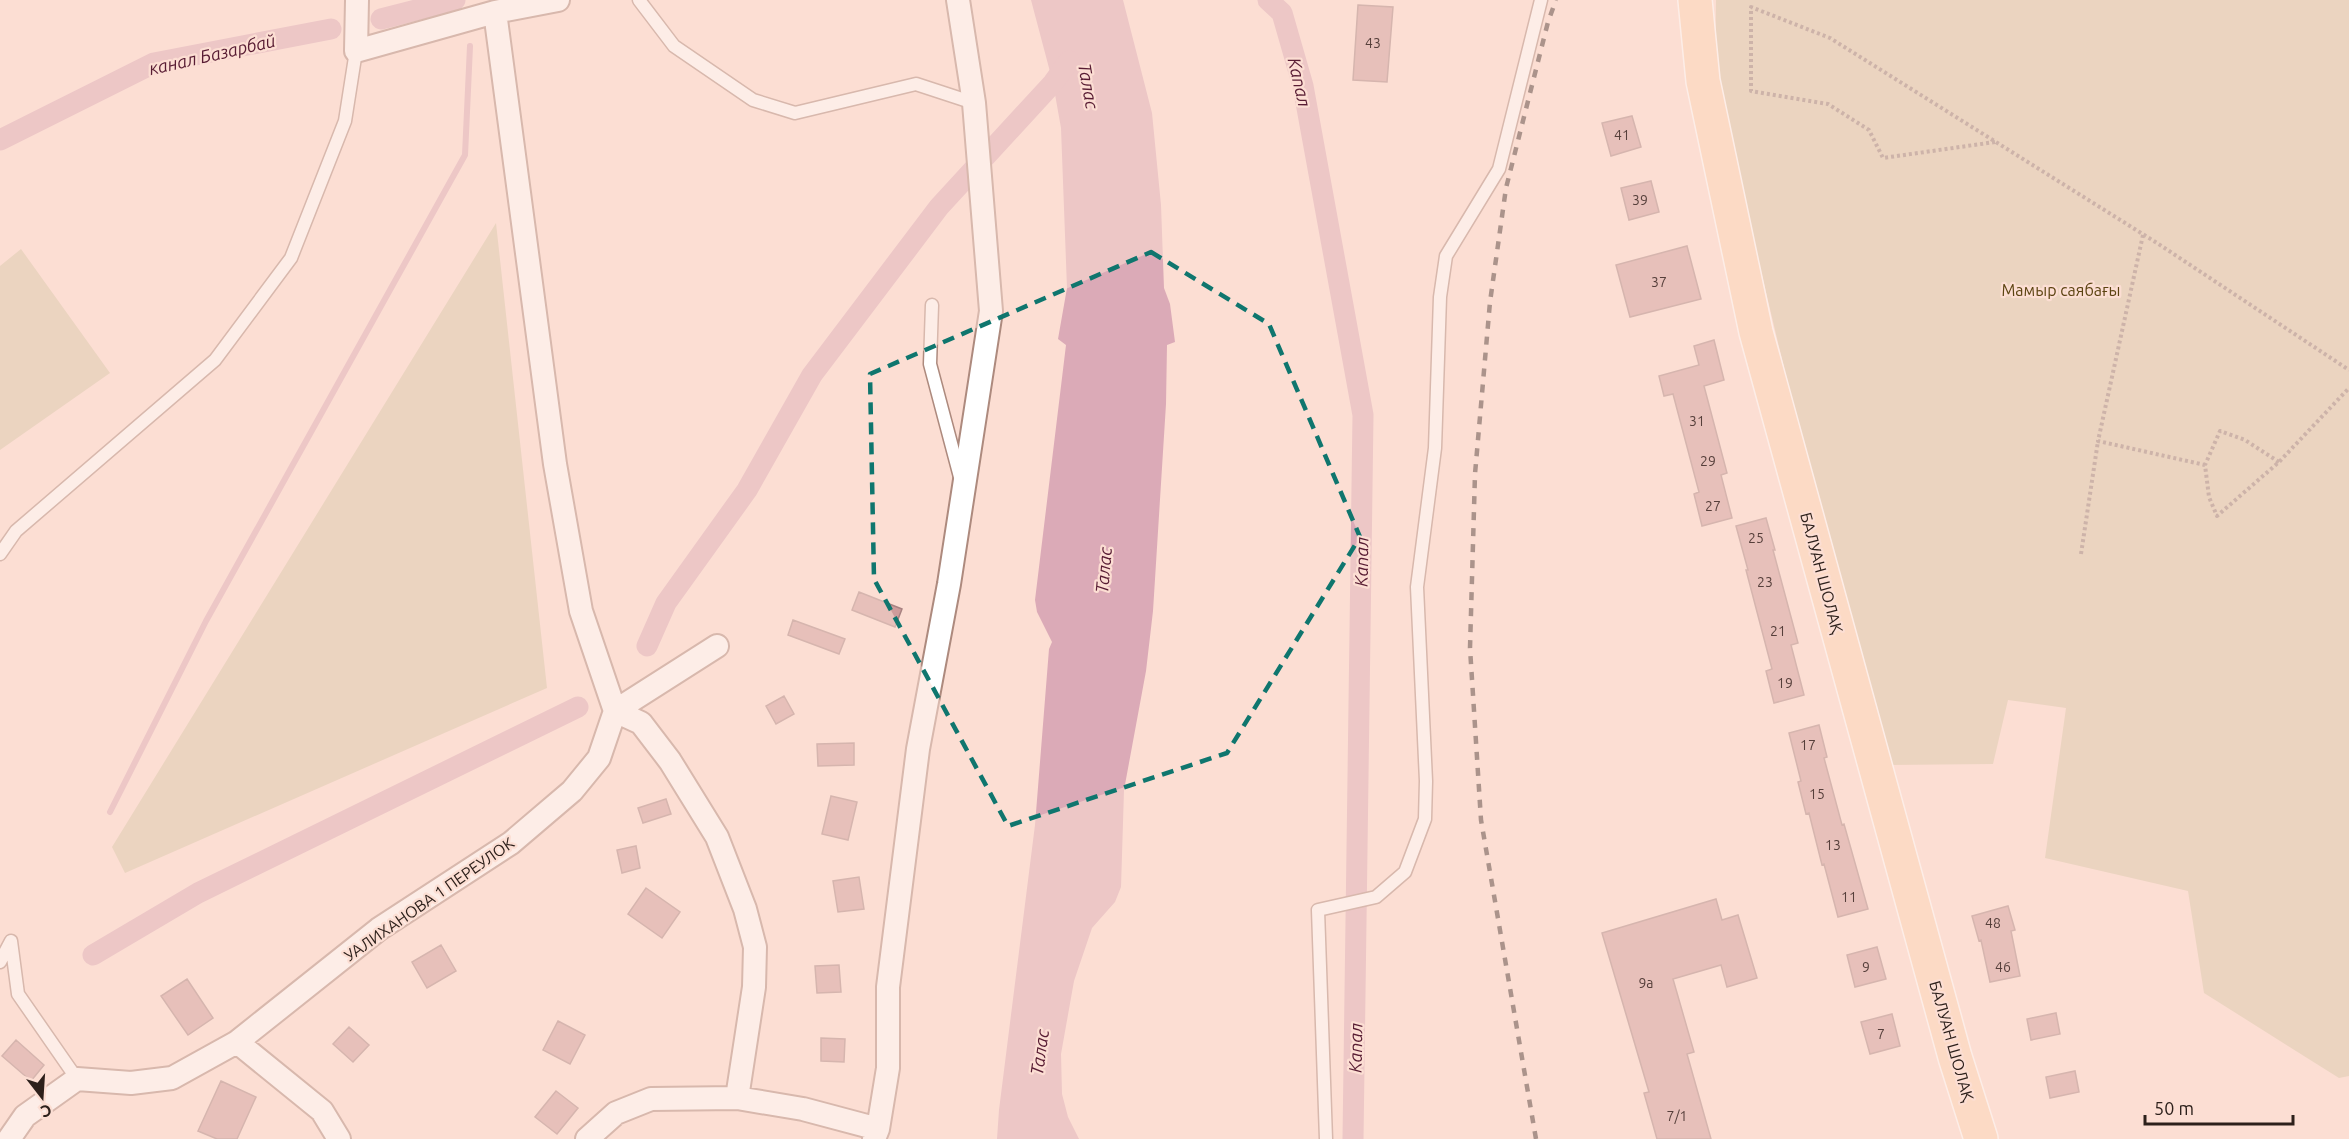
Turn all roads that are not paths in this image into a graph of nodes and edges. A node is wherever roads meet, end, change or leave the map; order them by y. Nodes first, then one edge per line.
1 (357, 0) edge
2 (558, 0) edge
3 (639, 0) edge
4 (958, 0) edge
5 (1541, 0) edge
6 (1695, 0) edge
7 (495, 12) junction
8 (357, 51) junction
9 (974, 103) junction
10 (932, 305) dead end
11 (963, 489) junction
12 (0, 554) edge
13 (717, 646) dead end
14 (615, 711) junction
15 (0, 962) edge
16 (237, 1042) junction
17 (76, 1079) junction
18 (737, 1098) junction
19 (876, 1134) edge
20 (9, 1139) edge
21 (339, 1139) edge
22 (587, 1139) edge
23 (1326, 1139) edge
24 (1981, 1139) edge

1 - 8 street
2 - 7 street
3 - 9 lane
4 - 9 street
5 - 23 lane
6 - 24 main road, БАЛУАН ШОЛАҚ
7 - 8 street
7 - 14 street
8 - 12 lane
9 - 11 street
10 - 11 lane
11 - 19 street
13 - 14 street
14 - 16 street, УАЛИХАНОВА 1 ПЕРЕУЛОК
14 - 18 street
15 - 17 lane
16 - 17 street, УАЛИХАНОВА 1 ПЕРЕУЛОК
16 - 21 street
17 - 20 street
18 - 19 street
18 - 22 street

